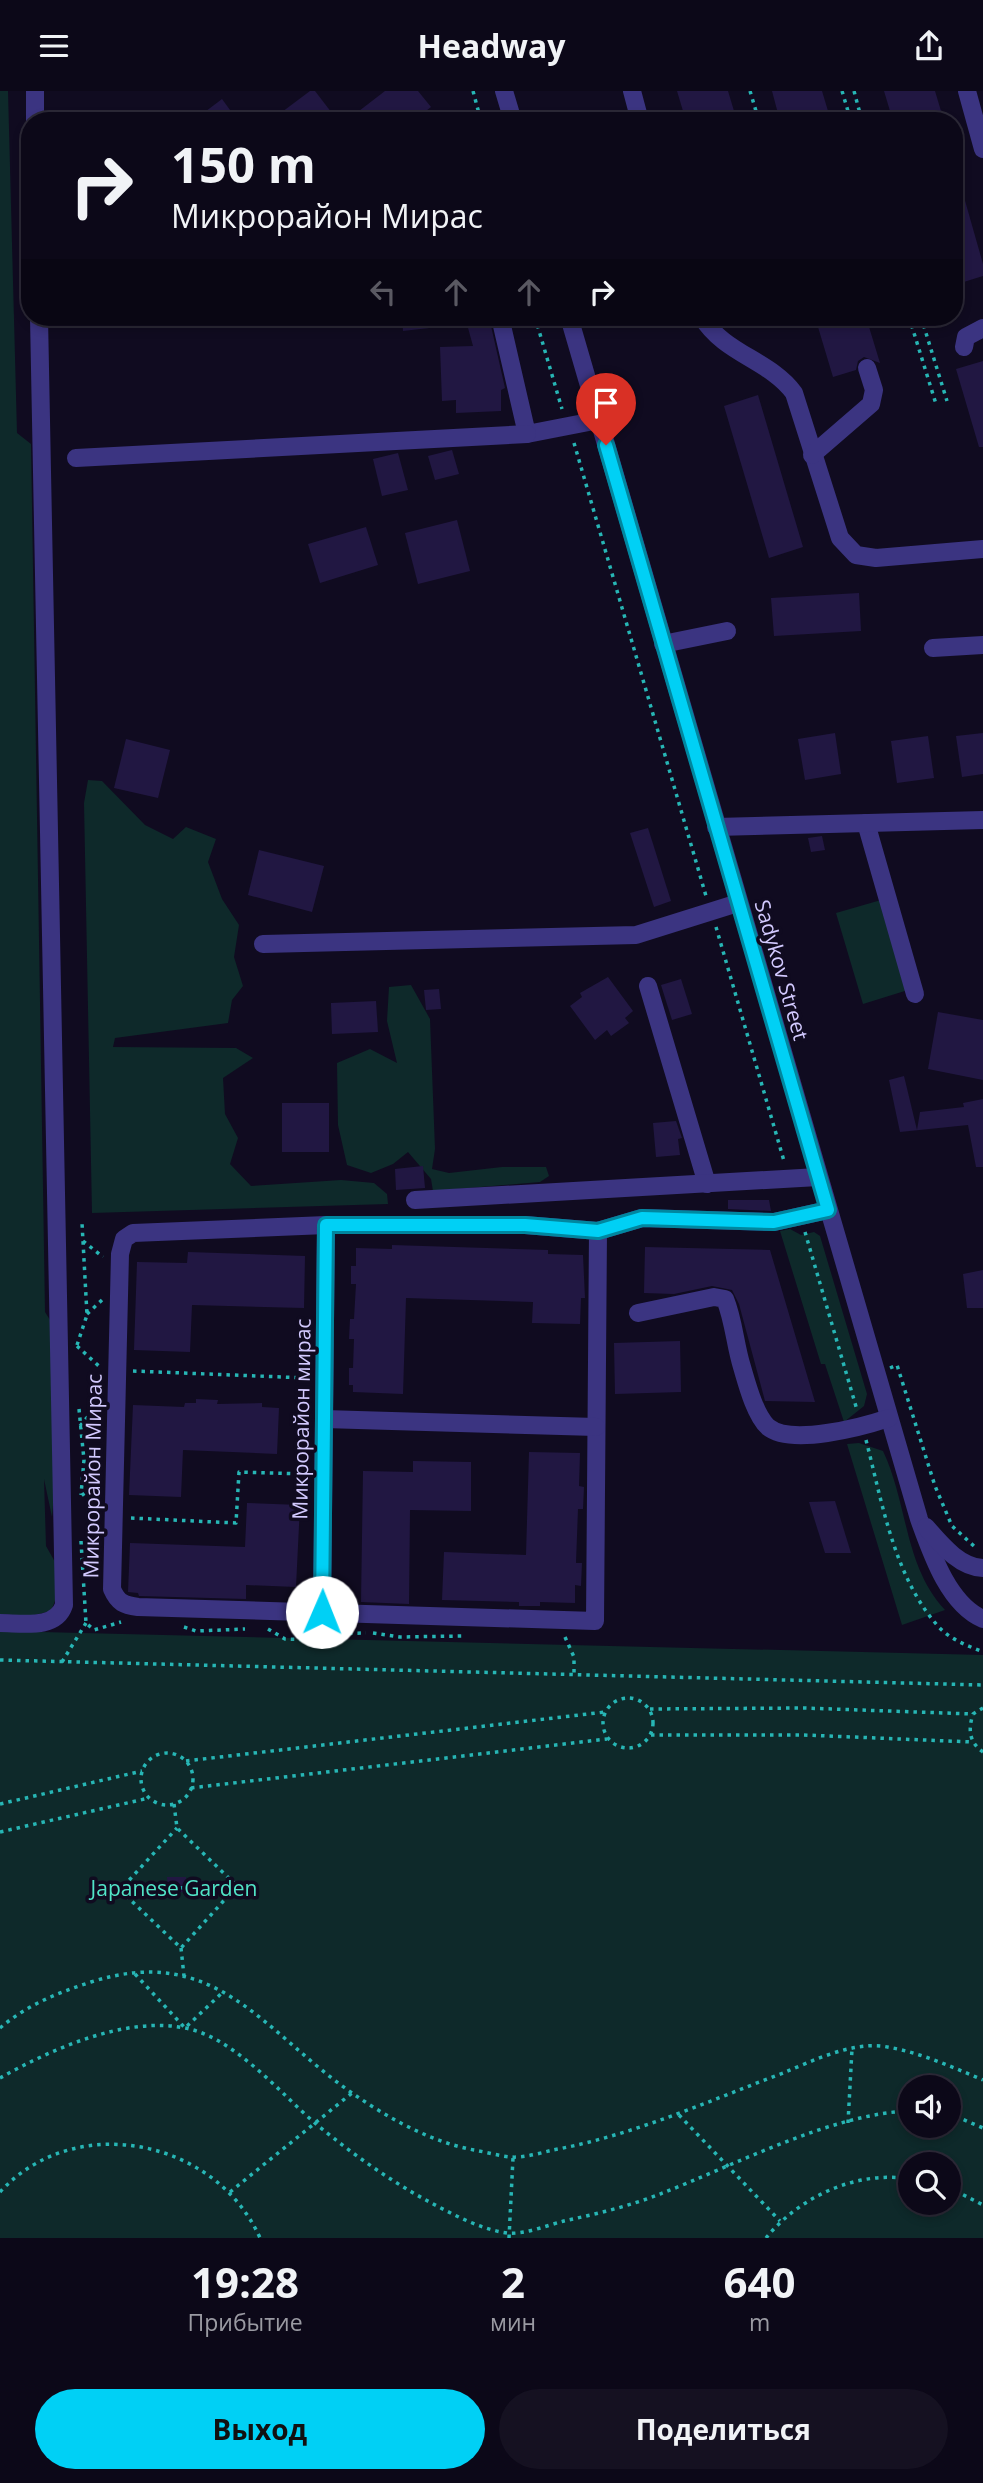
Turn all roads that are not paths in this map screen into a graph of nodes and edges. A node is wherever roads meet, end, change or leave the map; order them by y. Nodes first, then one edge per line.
1 (35, 91) edge
2 (504, 91) edge
3 (632, 91) edge
4 (967, 91) edge
5 (35, 112) edge
6 (510, 112) edge
7 (638, 112) edge
8 (983, 149) edge
9 (39, 326) edge
10 (507, 326) edge
11 (572, 326) edge
12 (709, 326) edge
13 (983, 328) edge
14 (964, 347) dead end
15 (867, 368) dead end
16 (598, 420) junction
17 (527, 434) junction
18 (813, 455) junction
19 (76, 459) dead end
20 (983, 549) edge
21 (727, 631) dead end
22 (663, 644) junction
23 (983, 645) edge
24 (933, 648) dead end
25 (983, 820) edge
26 (866, 823) junction
27 (716, 827) junction
28 (738, 903) junction
29 (263, 944) dead end
30 (648, 986) dead end
31 (915, 994) dead end
32 (818, 1177) junction
33 (707, 1184) junction
34 (415, 1200) dead end
35 (828, 1210) junction
36 (326, 1225) junction
37 (598, 1231) junction
38 (638, 1313) dead end
39 (889, 1418) junction
40 (324, 1419) junction
41 (596, 1427) junction
42 (919, 1519) junction
43 (983, 1568) edge
44 (317, 1618) junction
45 (983, 1619) edge
46 (0, 1622) edge

1 - 5 street
2 - 6 street
3 - 7 street
4 - 8 street
9 - 46 street
10 - 17 street
11 - 16 street, Sadykov Street
12 - 18 street
13 - 14 street
15 - 18 street
16 - 17 street
16 - 22 street, Sadykov Street
17 - 19 street
18 - 20 street
21 - 22 street
22 - 27 street, Sadykov Street
23 - 24 street
25 - 26 street
26 - 27 street
26 - 31 street
27 - 28 street, Sadykov Street
28 - 29 street
28 - 32 street, Sadykov Street
30 - 33 street
32 - 33 street
32 - 35 street, Sadykov Street
33 - 34 street
35 - 37 street, Микрорайон Мирас
35 - 39 street, Sadykov Street
36 - 37 street, Микрорайон Мирас
36 - 40 street, Микрорайон мирас
36 - 44 street, Микрорайон Мирас
37 - 41 street, Микрорайон Мирас
38 - 39 street
39 - 42 street, Sadykov Street
40 - 41 street, Микрорайон Мирас
40 - 44 street, Микрорайон мирас
41 - 44 street, Микрорайон Мирас
42 - 43 street
42 - 45 street, Sadykov Street

